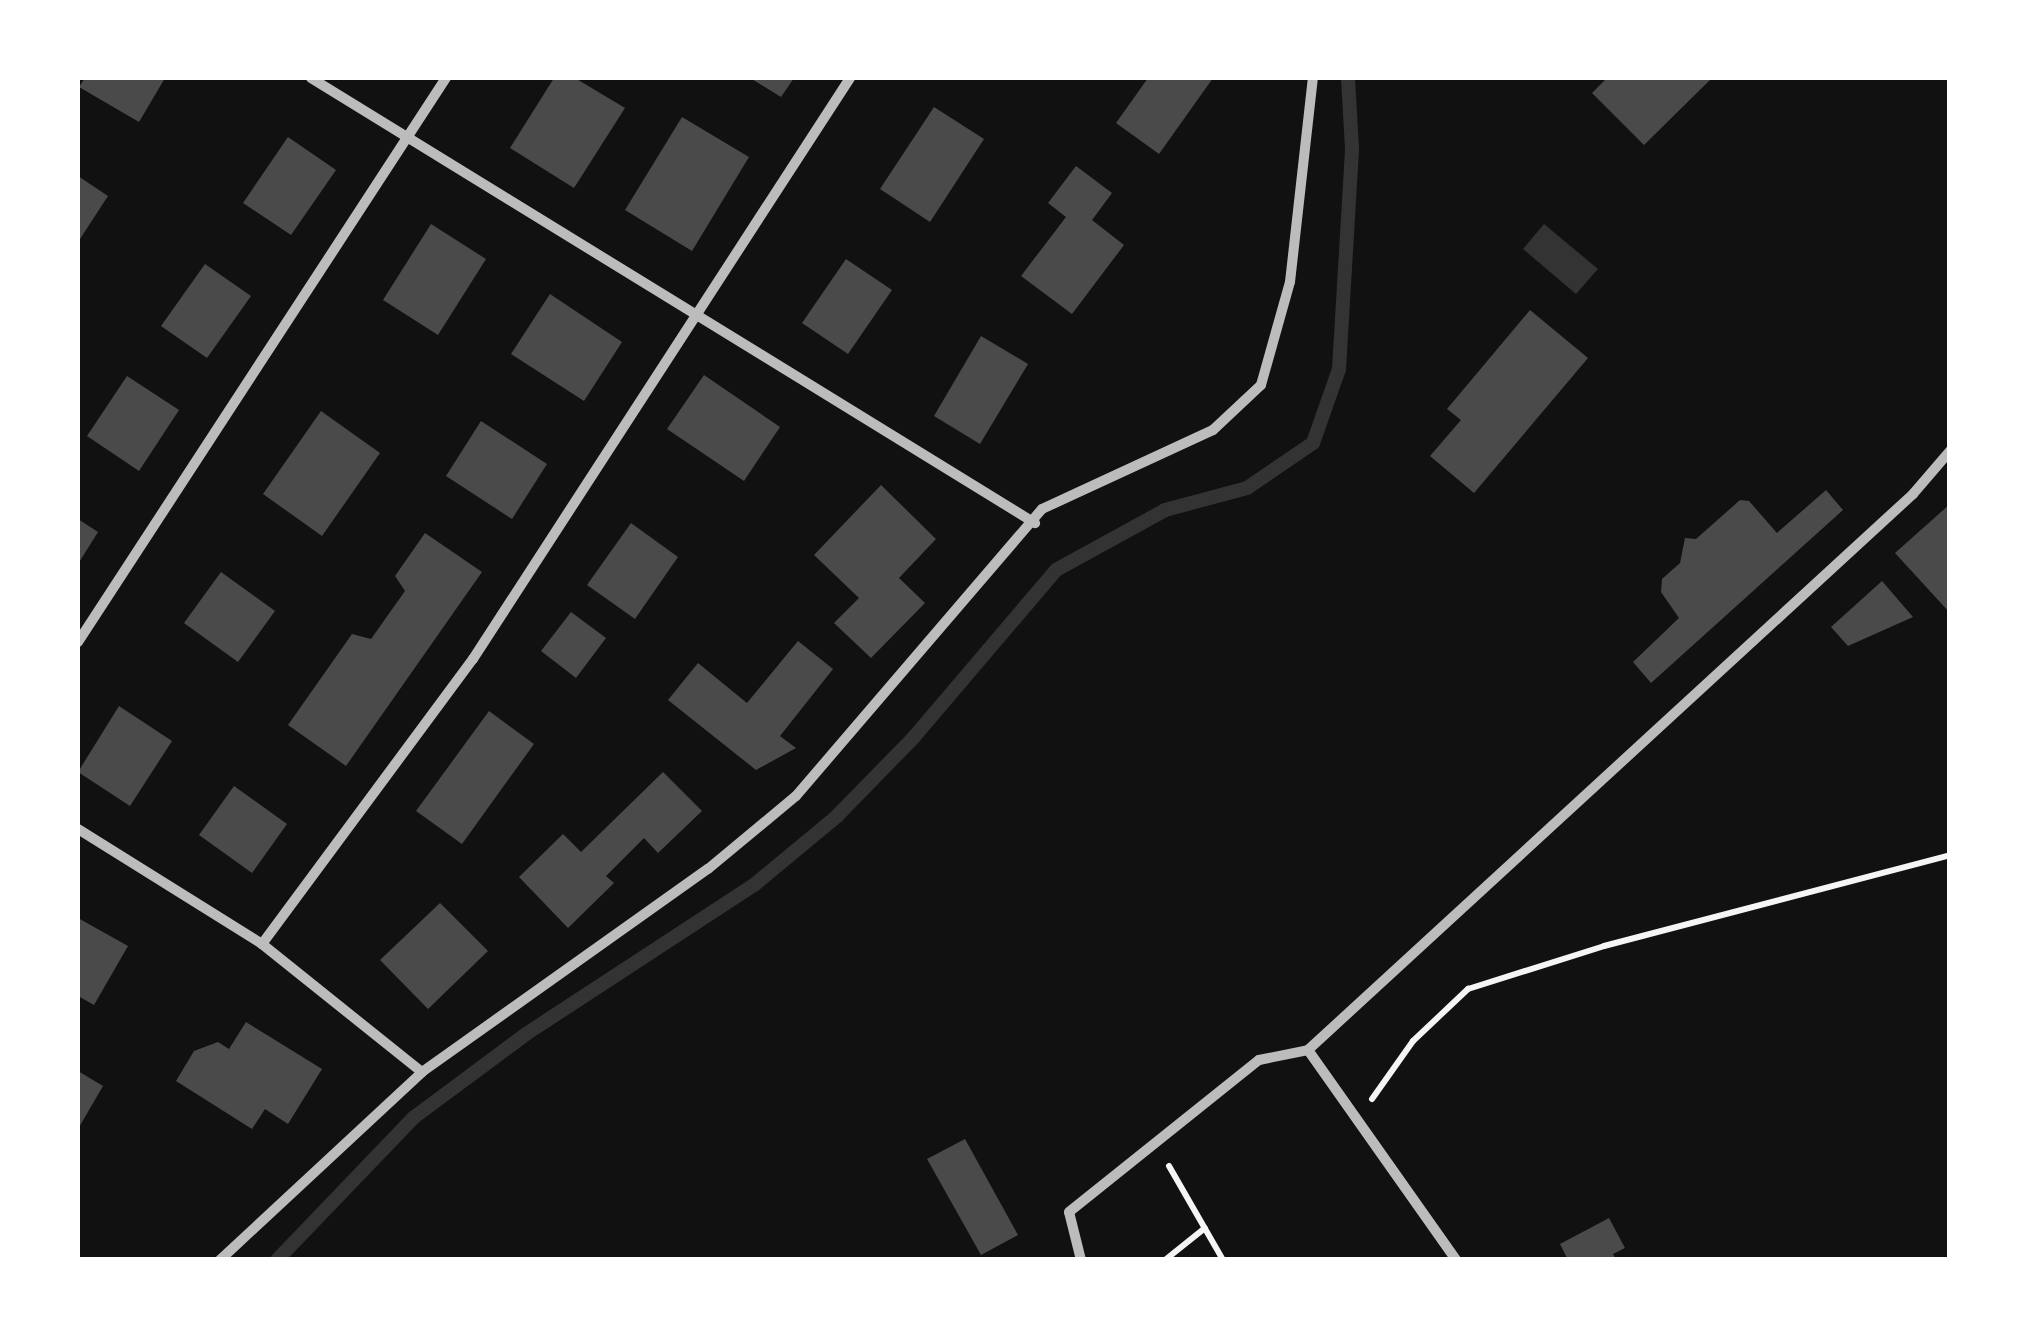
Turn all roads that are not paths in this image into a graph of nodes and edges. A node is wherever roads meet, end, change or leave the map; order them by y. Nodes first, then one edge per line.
1 (311, 78) edge
2 (446, 78) edge
3 (850, 78) edge
4 (1312, 78) edge
5 (408, 136) junction
6 (702, 315) junction
7 (1950, 451) edge
8 (1035, 523) junction
9 (78, 642) edge
10 (78, 829) edge
11 (262, 944) junction
12 (1308, 1050) junction
13 (422, 1072) junction
14 (220, 1260) edge
15 (1081, 1260) edge
16 (1456, 1260) edge

1 - 5 street
2 - 5 street
3 - 6 street
4 - 8 street
5 - 6 street
5 - 9 street
6 - 8 street
6 - 11 street
7 - 12 street
8 - 13 street
10 - 11 street
11 - 13 street
12 - 15 street
12 - 16 street
13 - 14 street

